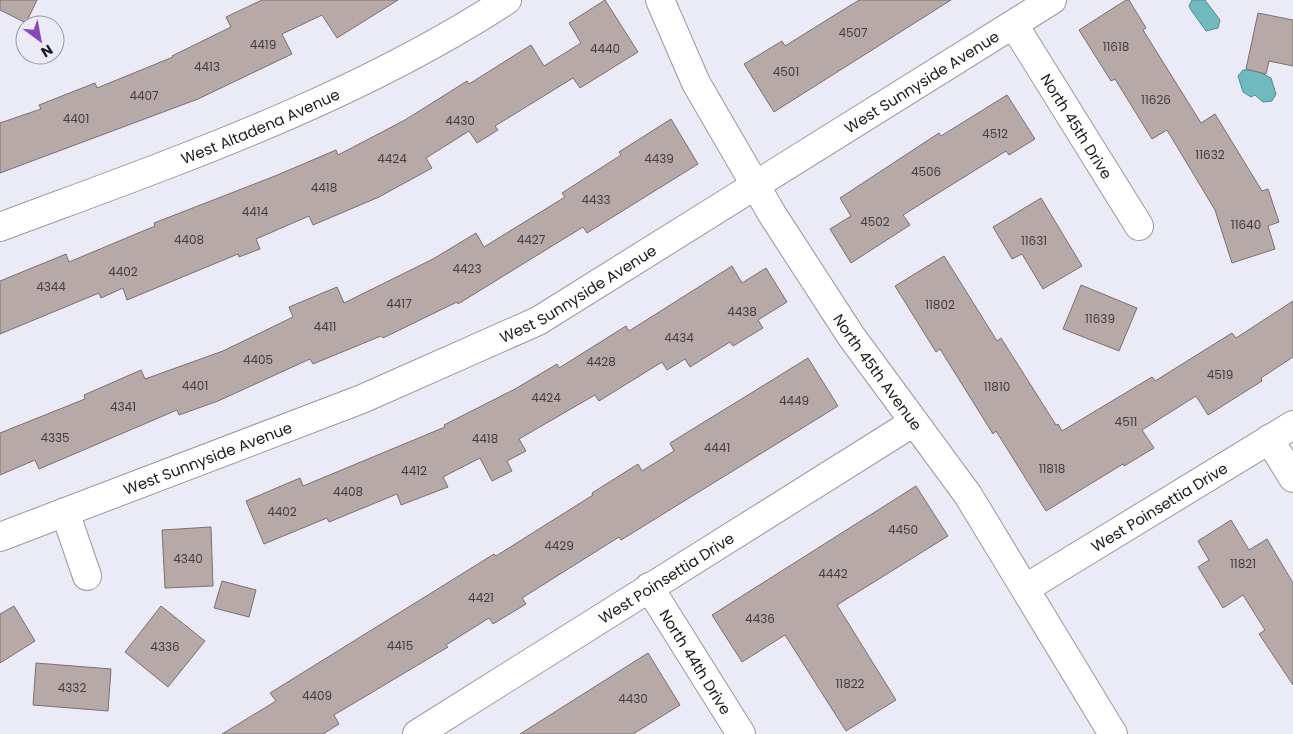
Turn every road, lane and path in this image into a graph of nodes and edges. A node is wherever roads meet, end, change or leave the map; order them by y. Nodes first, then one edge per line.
1 (506, 0) edge
2 (660, 0) edge
3 (1052, 0) edge
4 (1014, 25) junction
5 (754, 184) junction
6 (0, 226) edge
7 (1139, 226) dead end
8 (914, 422) junction
9 (1293, 425) edge
10 (1269, 439) junction
11 (1293, 478) edge
12 (65, 512) junction
13 (0, 537) edge
14 (87, 576) dead end
15 (649, 587) junction
16 (1026, 588) junction
17 (417, 734) edge
18 (741, 734) edge
19 (1113, 734) edge

1 - 6 street, West Altadena Avenue
2 - 5 street, North 45th Avenue
3 - 4 street, West Sunnyside Avenue
4 - 5 street, West Sunnyside Avenue
4 - 7 street, North 45th Drive
5 - 8 street, North 45th Avenue
5 - 12 street, West Sunnyside Avenue
8 - 15 street, West Poinsettia Drive
8 - 16 street, North 45th Avenue
9 - 10 street, West Poinsettia Drive
10 - 11 street
10 - 16 street, West Poinsettia Drive
12 - 13 street, West Sunnyside Avenue
12 - 14 street
15 - 17 street, West Poinsettia Drive
15 - 18 street, North 44th Drive
16 - 19 street, North 45th Avenue

